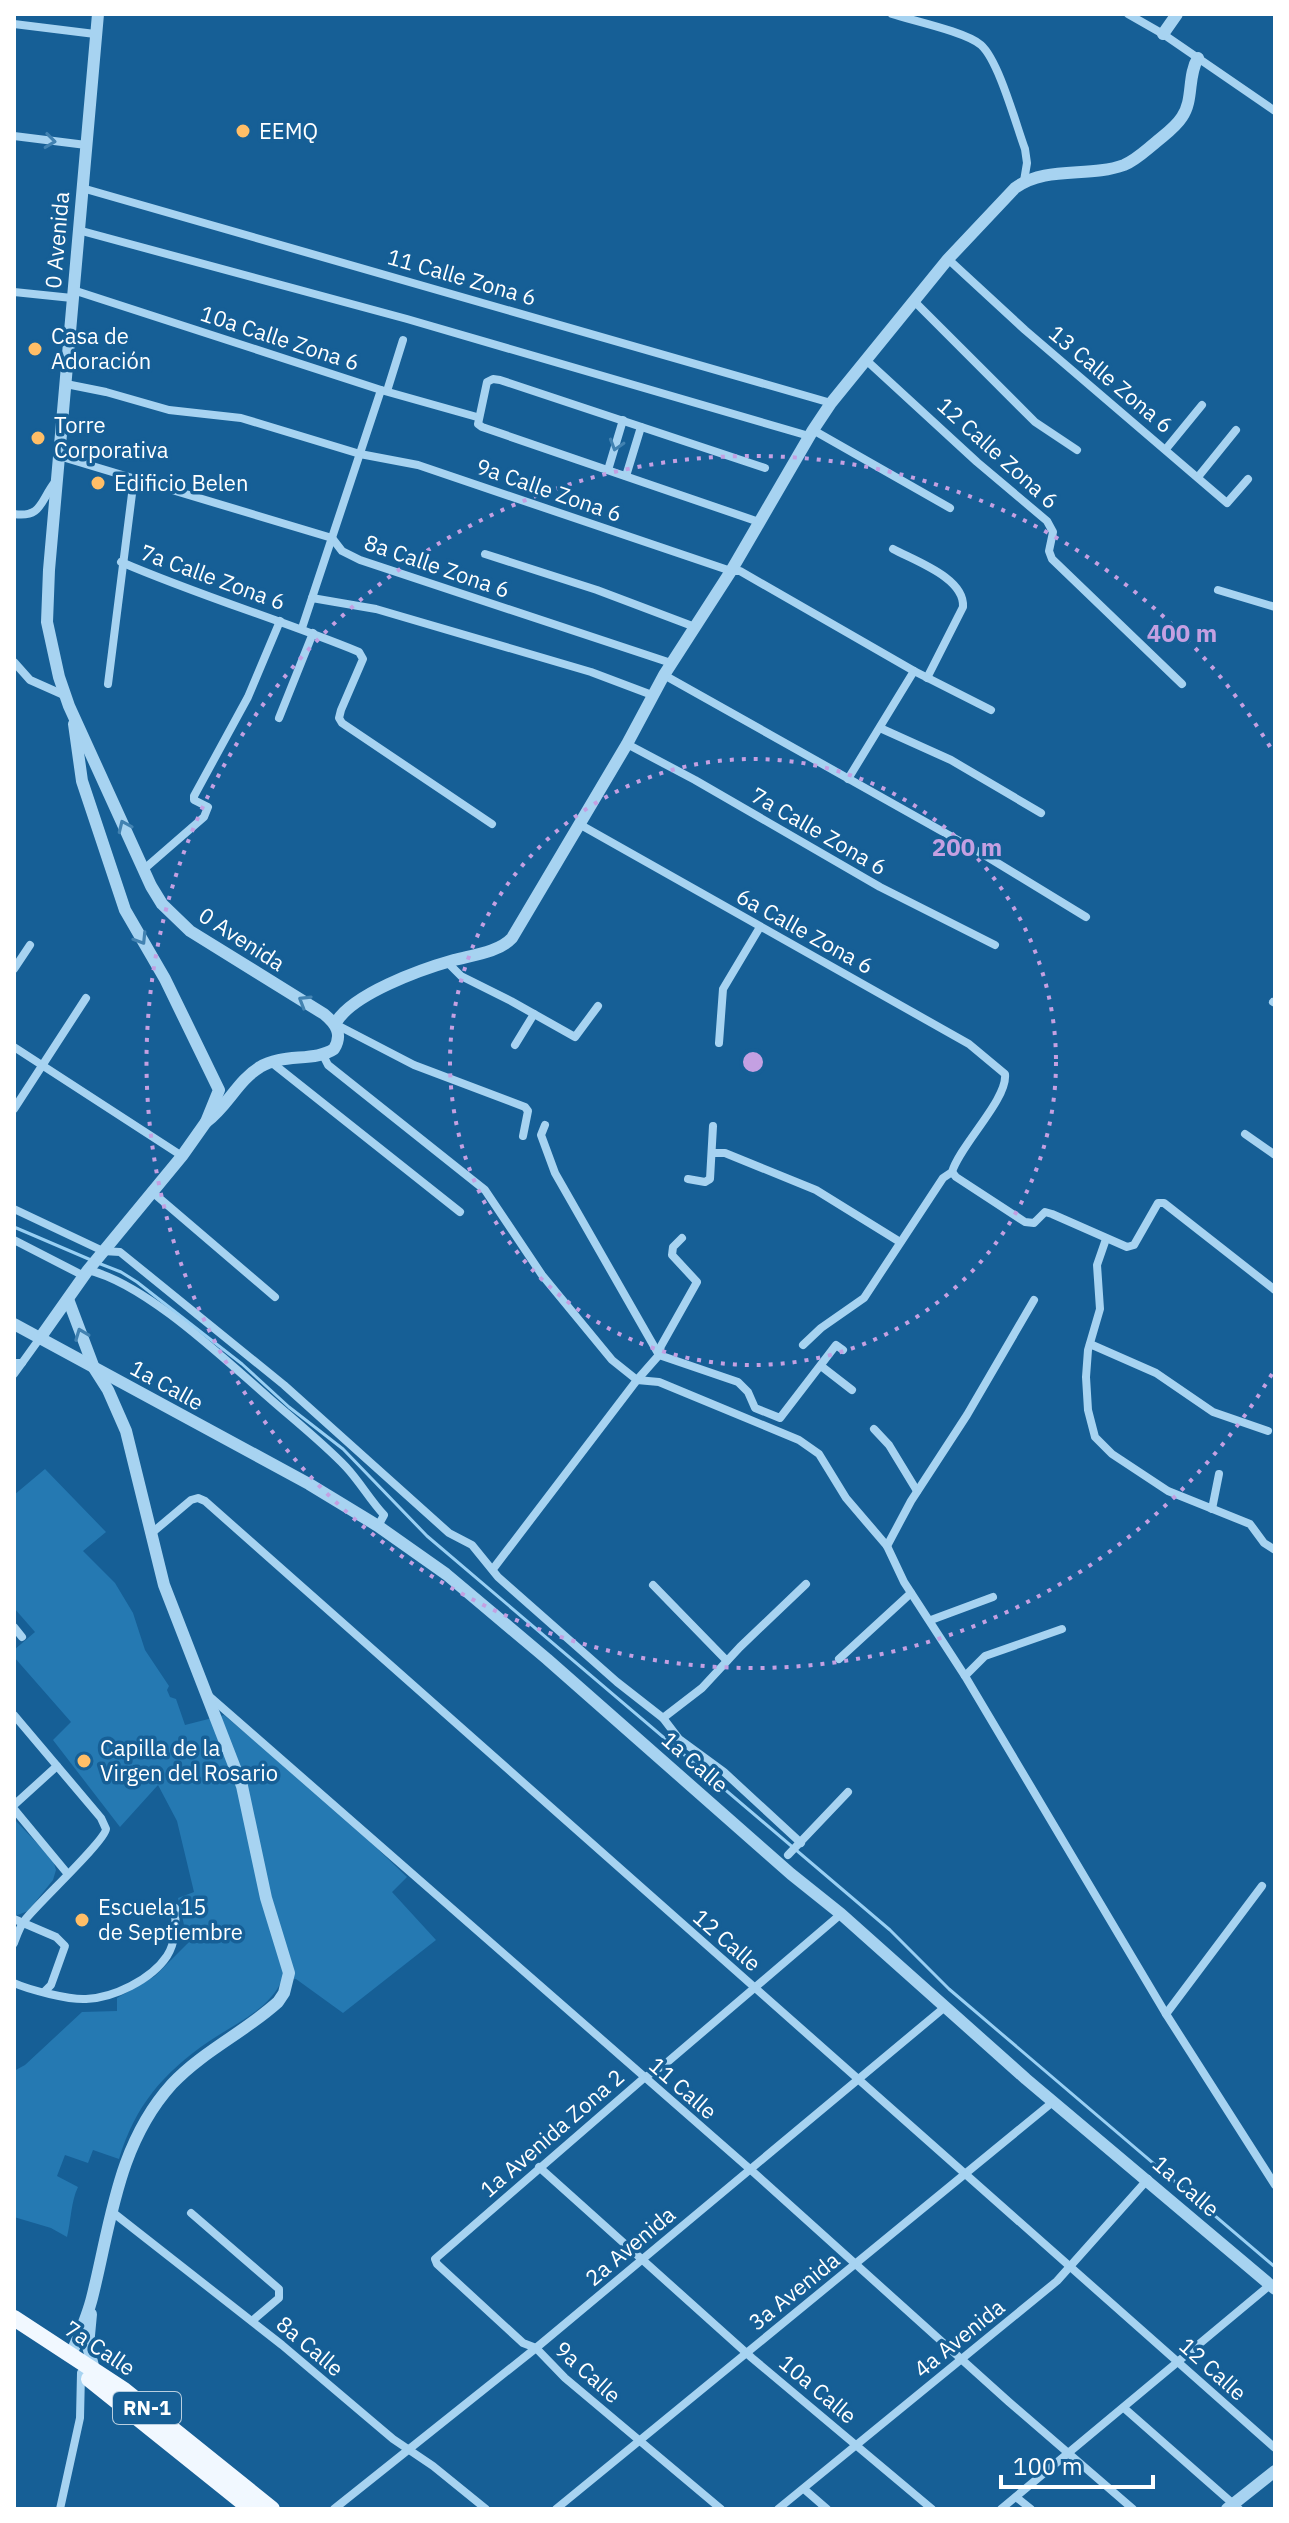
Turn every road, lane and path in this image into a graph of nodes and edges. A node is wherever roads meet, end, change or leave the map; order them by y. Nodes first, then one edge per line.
1 (98, 14) edge
2 (892, 14) edge
3 (1128, 14) edge
4 (1177, 14) edge
5 (14, 24) edge
6 (95, 34) junction
7 (1163, 34) junction
8 (1198, 58) junction
9 (1275, 111) edge
10 (14, 136) edge
11 (86, 145) junction
12 (1024, 181) junction
13 (82, 188) junction
14 (78, 230) junction
15 (948, 259) junction
16 (14, 292) edge
17 (72, 294) junction
18 (914, 301) junction
19 (403, 340) dead end
20 (866, 360) junction
21 (66, 384) junction
22 (384, 390) junction
23 (831, 403) junction
24 (1202, 405) dead end
25 (477, 420) junction
26 (623, 420) junction
27 (641, 427) junction
28 (1236, 430) dead end
29 (811, 433) junction
30 (1166, 449) junction
31 (1077, 450) dead end
32 (360, 454) junction
33 (59, 456) junction
34 (765, 468) dead end
35 (608, 470) junction
36 (626, 476) junction
37 (1198, 477) junction
38 (134, 478) junction
39 (1248, 479) dead end
40 (56, 481) junction
41 (950, 508) dead end
42 (14, 514) edge
43 (759, 522) junction
44 (332, 538) junction
45 (893, 549) dead end
46 (485, 554) dead end
47 (121, 562) junction
48 (731, 571) junction
49 (1218, 590) dead end
50 (312, 598) junction
51 (1275, 607) edge
52 (280, 621) junction
53 (695, 627) junction
54 (302, 628) junction
55 (313, 633) junction
56 (14, 662) edge
57 (668, 669) junction
58 (914, 671) junction
59 (927, 678) junction
60 (108, 684) dead end
61 (1182, 684) dead end
62 (652, 695) junction
63 (67, 701) junction
64 (991, 710) dead end
65 (279, 718) dead end
66 (880, 728) junction
67 (627, 744) junction
68 (848, 779) junction
69 (1041, 813) dead end
70 (492, 824) dead end
71 (579, 824) junction
72 (143, 870) junction
73 (1086, 917) dead end
74 (760, 927) junction
75 (30, 945) dead end
76 (995, 945) dead end
77 (16, 962) edge
78 (447, 962) junction
79 (86, 998) dead end
80 (598, 1006) dead end
81 (534, 1014) junction
82 (335, 1024) junction
83 (719, 1043) dead end
84 (515, 1045) dead end
85 (14, 1047) edge
86 (323, 1055) junction
87 (271, 1062) junction
88 (42, 1065) junction
89 (14, 1109) edge
90 (206, 1122) junction
91 (545, 1125) dead end
92 (713, 1126) dead end
93 (1245, 1134) dead end
94 (523, 1136) dead end
95 (712, 1153) junction
96 (1275, 1155) edge
97 (182, 1156) junction
98 (952, 1172) junction
99 (688, 1179) dead end
100 (151, 1191) junction
101 (14, 1209) edge
102 (460, 1212) dead end
103 (682, 1238) dead end
104 (1106, 1239) junction
105 (14, 1240) edge
106 (900, 1242) junction
107 (102, 1252) junction
108 (87, 1271) junction
109 (1275, 1290) edge
110 (275, 1297) dead end
111 (68, 1299) junction
112 (1034, 1300) dead end
113 (14, 1324) edge
114 (40, 1338) junction
115 (1090, 1344) junction
116 (803, 1345) dead end
117 (843, 1350) dead end
118 (659, 1355) junction
119 (18, 1363) edge
120 (821, 1366) junction
121 (94, 1368) junction
122 (14, 1374) edge
123 (637, 1380) junction
124 (852, 1390) dead end
125 (874, 1429) dead end
126 (1268, 1431) dead end
127 (1219, 1474) dead end
128 (917, 1491) junction
129 (1212, 1509) junction
130 (378, 1526) junction
131 (153, 1532) junction
132 (887, 1546) junction
133 (1275, 1550) edge
134 (493, 1569) junction
135 (806, 1584) dead end
136 (653, 1585) dead end
137 (911, 1593) junction
138 (993, 1597) dead end
139 (931, 1620) junction
140 (14, 1627) edge
141 (1062, 1629) dead end
142 (22, 1637) dead end
143 (839, 1659) dead end
144 (727, 1661) junction
145 (965, 1676) junction
146 (209, 1695) junction
147 (14, 1715) edge
148 (663, 1718) junction
149 (57, 1766) junction
150 (848, 1792) dead end
151 (14, 1807) edge
152 (799, 1845) junction
153 (788, 1855) dead end
154 (67, 1873) junction
155 (1262, 1886) dead end
156 (175, 1908) dead end
157 (841, 1914) junction
158 (18, 1921) edge
159 (14, 1943) edge
160 (14, 1983) edge
161 (756, 1988) junction
162 (45, 1991) junction
163 (945, 2007) junction
164 (1166, 2014) junction
165 (644, 2078) junction
166 (860, 2079) junction
167 (1054, 2101) junction
168 (539, 2167) junction
169 (751, 2170) junction
170 (966, 2174) junction
171 (1148, 2179) junction
172 (1275, 2185) edge
173 (111, 2211) junction
174 (191, 2213) dead end
175 (435, 2259) joint
176 (644, 2259) junction
177 (855, 2264) junction
178 (1071, 2268) junction
179 (1273, 2287) edge
180 (91, 2301) junction
181 (14, 2318) edge
182 (252, 2321) junction
183 (14, 2329) edge
184 (536, 2348) junction
185 (747, 2353) junction
186 (71, 2355) junction
187 (961, 2360) junction
188 (1178, 2363) junction
189 (88, 2371) junction
190 (1124, 2408) junction
191 (641, 2442) junction
192 (856, 2445) junction
193 (1275, 2448) edge
194 (407, 2449) junction
195 (1068, 2453) junction
196 (1275, 2471) edge
197 (1275, 2480) edge
198 (804, 2489) junction
199 (1016, 2497) junction
200 (1234, 2508) edge
201 (60, 2509) edge
202 (251, 2509) edge
203 (272, 2509) edge
204 (334, 2509) edge
205 (486, 2509) edge
206 (556, 2509) edge
207 (721, 2509) edge
208 (778, 2509) edge
209 (827, 2509) edge
210 (932, 2509) edge
211 (1001, 2509) edge
212 (1031, 2509) edge
213 (1133, 2509) edge

1 - 6 street, 0 Avenida
2 - 12 street
3 - 7 street
4 - 7 street
5 - 6 street
6 - 11 street, 0 Avenida
7 - 8 street
8 - 9 street
8 - 12 street
10 -> 11 street
11 - 13 street, 0 Avenida
12 - 15 street
13 - 14 street, 0 Avenida
13 - 23 street, 11 Calle Zona 6
14 - 17 street, 0 Avenida
14 - 29 street
15 - 18 street
15 - 30 street, 13 Calle Zona 6
16 - 17 street, 10a Calle Zona 6
17 - 21 street, 0 Avenida
17 - 22 street, 10a Calle Zona 6
18 - 20 street
18 - 31 street
19 - 22 street
20 - 23 street
20 - 61 street, 12 Calle Zona 6
21 - 32 street, 9a Calle Zona 6
21 - 33 street, 0 Avenida
22 - 25 street, 10a Calle Zona 6
22 - 32 street
23 - 29 street
24 - 30 street
25 - 26 street
25 - 35 street, 10a Calle Zona 6
26 - 27 street
26 -> 35 street
27 - 34 street
27 - 36 street
28 - 37 street
29 - 41 street
29 - 43 street
30 - 37 street, 13 Calle Zona 6
32 - 44 street
32 - 48 street, 9a Calle Zona 6
33 - 38 street, 8a Calle Zona 6
33 - 40 street, 0 Avenida
35 - 36 street, 10a Calle Zona 6
36 - 43 street, 10a Calle Zona 6
37 - 39 street, 13 Calle Zona 6
38 - 44 street, 8a Calle Zona 6
38 - 47 street
40 - 42 street
40 - 63 street, 0 Avenida
43 - 48 street
44 - 50 street
44 - 57 street, 8a Calle Zona 6
45 - 59 street
46 - 53 street
47 - 52 street, 7a Calle Zona 6
47 - 60 street
48 - 53 street
48 - 58 street, 9a Calle Zona 6
49 - 51 street
50 - 54 street
50 - 62 street
52 - 54 street, 7a Calle Zona 6
52 - 72 street
53 - 57 street
54 - 55 street, 7a Calle Zona 6
55 - 65 street
55 - 70 street, 7a Calle Zona 6
56 - 63 street
57 - 62 street
57 - 68 street, 8a Calle Zona 6
58 - 59 street, 9a Calle Zona 6
58 - 66 street
59 - 64 street, 9a Calle Zona 6
62 - 67 street
72 -> 63 street, 0 Avenida
63 -> 90 street, 0 Avenida
66 - 68 street
66 - 69 street
67 - 71 street
67 - 76 street, 7a Calle Zona 6
68 - 73 street, 8a Calle Zona 6
71 - 74 street, 6a Calle Zona 6
71 - 78 street
82 -> 72 street, 0 Avenida
74 - 83 street
74 - 98 street, 6a Calle Zona 6
75 - 77 street
78 - 81 street
78 - 82 street
79 - 88 street
80 - 81 street
81 - 84 street
82 - 86 street
82 - 94 street
85 - 88 street
86 - 87 street, 0 Avenida
86 - 123 street
87 - 90 street, 0 Avenida
87 - 102 street
88 - 89 street
88 - 97 street
90 - 97 street, 0 Avenida
91 - 118 street
92 - 95 street
93 - 96 street
95 - 99 street
95 - 106 street
97 - 100 street, 0 Avenida
98 - 104 street
98 - 106 street
100 - 107 street, 0 Avenida
100 - 110 street
101 - 107 street
103 - 118 street
104 - 109 street
104 - 115 street
105 - 108 street
106 - 116 street
107 - 108 street, 0 Avenida
107 - 134 street
108 - 111 street, 0 Avenida
108 - 130 street
111 - 114 street, 0 Avenida
121 -> 111 street
112 - 128 street
113 - 114 street, 1a Calle
114 - 119 street
114 - 121 street, 1a Calle
115 - 126 street
115 - 129 street
117 - 120 street
118 - 120 street
118 - 123 street
119 - 122 street
120 - 124 street
121 - 130 street, 1a Calle
121 - 131 street
123 - 132 street
123 - 134 street
125 - 128 street
127 - 129 street
128 - 132 street
129 - 133 street
130 - 157 street, 1a Calle
131 - 146 street
131 - 161 street, 12 Calle
132 - 137 street
134 - 148 street
135 - 144 street
136 - 144 street
137 - 139 street
137 - 143 street
138 - 139 street
139 - 145 street
140 - 142 street
141 - 145 street
144 - 148 street
145 - 164 street
146 - 165 street, 11 Calle
146 - 173 street
147 - 149 street
148 - 152 street
149 - 151 street
149 - 154 street
150 - 152 street
151 - 154 street
152 - 153 street
154 - 158 street
155 - 164 street
156 - 162 street
157 - 161 street, 1a Avenida Zona 2
157 - 163 street, 1a Calle
158 - 159 street
158 - 162 street
160 - 162 street
161 - 165 street, 1a Avenida Zona 2
161 - 166 street, 12 Calle
163 - 166 street, 2a Avenida
163 - 167 street, 1a Calle
164 - 172 street
165 - 168 street, 1a Avenida Zona 2
165 - 169 street, 11 Calle
166 - 169 street, 2a Avenida
166 - 170 street, 12 Calle
167 - 170 street, 3a Avenida
167 - 171 street, 1a Calle
168 - 175 street, 1a Avenida Zona 2
168 - 176 street, 10a Calle
169 - 176 street, 2a Avenida
169 - 177 street, 11 Calle
170 - 177 street, 3a Avenida
170 - 178 street, 12 Calle
171 - 178 street, 4a Avenida
171 - 179 street, 1a Calle
173 - 180 street
173 - 182 street, 8a Calle
174 - 182 street
175 - 184 street, 9a Calle
176 - 184 street, 2a Avenida
176 - 185 street, 10a Calle
177 - 185 street, 3a Avenida
177 - 187 street, 11 Calle
178 - 187 street, 4a Avenida
178 - 188 street, 12 Calle
179 - 188 street
180 - 186 street
180 - 189 street
181 - 186 main road, 7a Calle / RN-1
182 - 194 street, 8a Calle
183 - 189 main road, 7a Calle / RN-1
184 - 191 street, 9a Calle
184 - 194 street, 2a Avenida
185 - 191 street, 3a Avenida
185 - 192 street, 10a Calle
186 - 189 main road, 7a Calle / RN-1
187 - 192 street, 4a Avenida
187 - 195 street, 11 Calle
188 - 190 street
188 - 193 street, 12 Calle
189 - 201 street
189 - 202 main road, 7a Calle / RN-1
189 - 203 main road, 7a Calle / RN-1
190 - 195 street
190 - 200 street
191 - 206 street, 3a Avenida
191 - 207 street, 9a Calle
192 - 198 street, 4a Avenida
192 - 210 street, 10a Calle
194 - 204 street, 2a Avenida
194 - 205 street, 8a Calle
195 - 199 street
195 - 213 street, 11 Calle
196 - 200 street
197 - 200 street
198 - 208 street, 4a Avenida
198 - 209 street
199 - 211 street
199 - 212 street

